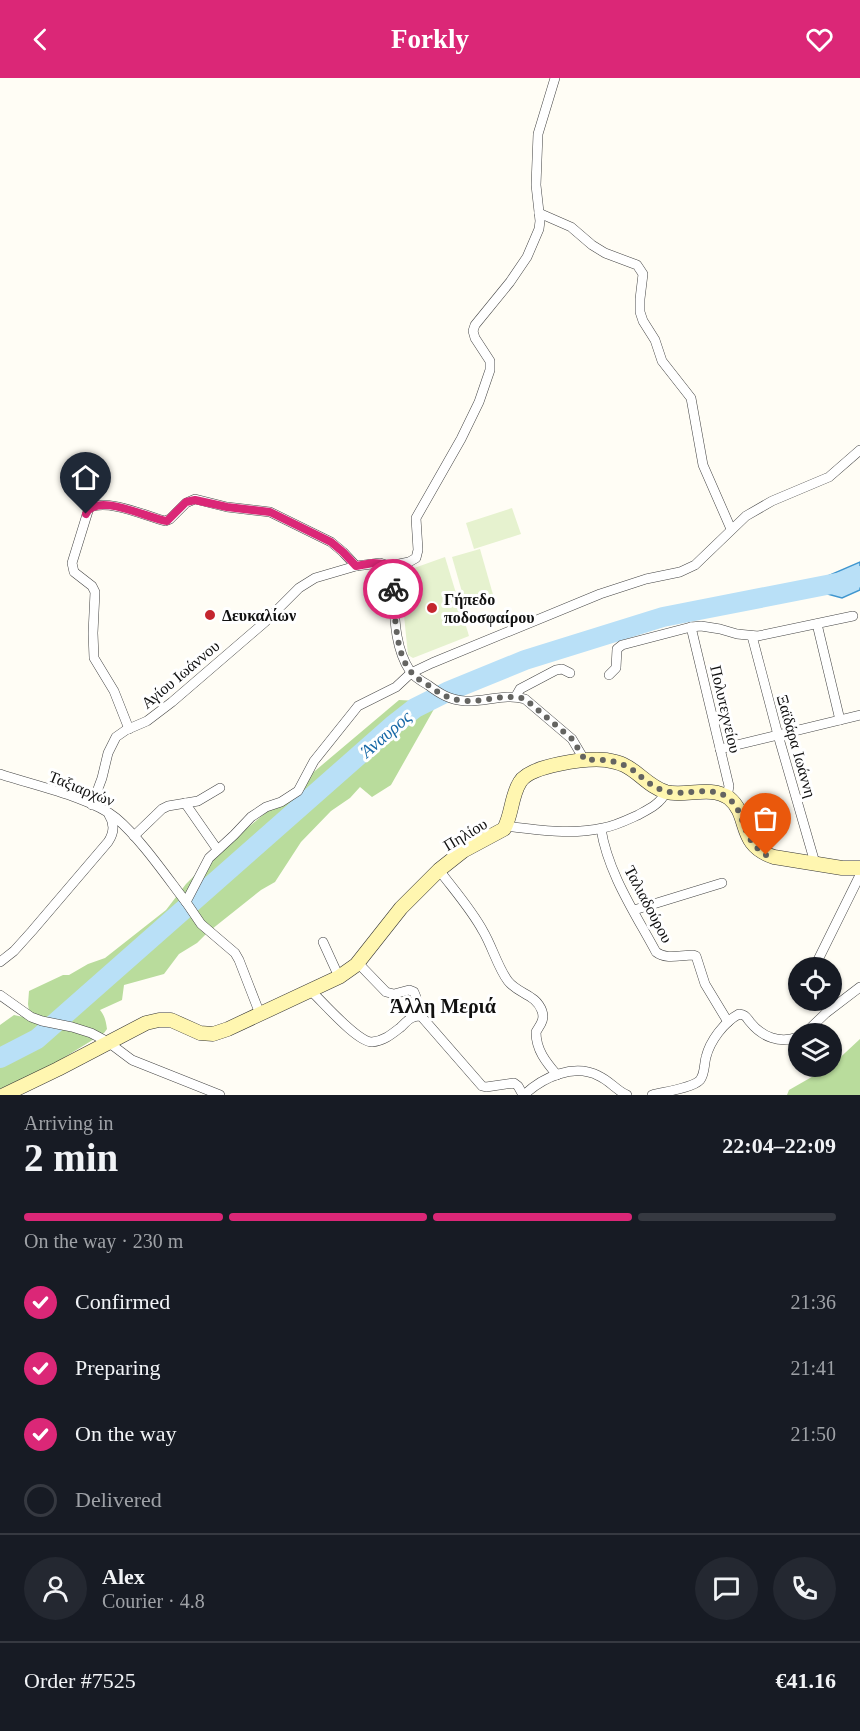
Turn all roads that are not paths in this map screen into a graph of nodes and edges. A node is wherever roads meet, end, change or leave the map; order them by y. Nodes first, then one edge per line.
1 (555, 78) edge
2 (539, 213) junction
3 (860, 450) edge
4 (731, 529) junction
5 (356, 566) junction
6 (389, 566) junction
7 (853, 616) dead end
8 (817, 624) junction
9 (691, 627) junction
10 (752, 636) junction
11 (411, 673) junction
12 (570, 673) dead end
13 (609, 675) dead end
14 (516, 696) junction
15 (860, 715) edge
16 (840, 720) junction
17 (129, 729) junction
18 (778, 735) junction
19 (720, 749) junction
20 (585, 760) junction
21 (0, 774) edge
22 (220, 788) dead end
23 (666, 792) junction
24 (727, 797) junction
25 (185, 803) junction
26 (92, 805) junction
27 (105, 811) junction
28 (506, 826) junction
29 (602, 829) junction
30 (134, 836) junction
31 (218, 849) junction
32 (815, 863) junction
33 (860, 868) edge
34 (439, 870) junction
35 (860, 875) edge
36 (722, 883) dead end
37 (187, 903) junction
38 (634, 910) junction
39 (323, 942) dead end
40 (819, 957) edge
41 (0, 962) edge
42 (357, 962) junction
43 (339, 977) junction
44 (860, 987) edge
45 (311, 991) junction
46 (0, 994) edge
47 (260, 1014) junction
48 (418, 1015) junction
49 (728, 1022) junction
50 (816, 1023) edge
51 (788, 1039) edge
52 (108, 1042) junction
53 (557, 1075) junction
54 (216, 1094) edge
55 (663, 1094) edge
56 (4, 1095) edge
57 (524, 1095) edge
58 (627, 1095) edge
59 (652, 1095) edge

1 - 2 street
2 - 4 street
2 - 6 street, Αγίου Ιωάννου
3 - 4 street
4 - 11 street
5 - 6 street, Αγίου Ιωάννου
5 - 17 street, Αγίου Ιωάννου
5 - 17 street
6 - 11 street
7 - 8 street
8 - 10 street
8 - 16 street
9 - 10 street
9 - 13 street
9 - 19 street, Πολυτεχνείου
10 - 18 street, Ξαϊδάρα Ιωάννη
11 - 14 street
11 - 31 street
12 - 14 street
14 - 20 street
15 - 16 street
16 - 18 street
17 - 26 street, Αγίου Ιωάννου
18 - 19 street
18 - 32 street, Ξαϊδάρα Ιωάννη
19 - 24 street, Πολυτεχνείου
20 - 23 main road, Πηλίου
20 - 28 main road, Πηλίου
21 - 26 street, Ταξιαρχών
22 - 25 street
23 - 24 main road, Πηλίου
23 - 29 street
24 - 32 main road
25 - 30 street
25 - 31 street
26 - 27 street, Ταξιαρχών
27 - 30 street, Ταξιαρχών
27 - 41 street
28 - 29 street
28 - 34 main road, Πηλίου
29 - 38 street, Ταλιαδούρου
30 - 37 street, Ταξιαρχών
31 - 37 street
32 - 33 main road
34 - 42 main road, Πηλίου
34 - 53 street
35 - 40 street
36 - 38 street
37 - 47 street, Ταξιαρχών
38 - 49 street, Ταλιαδούρου
39 - 43 street
42 - 43 main road, Πηλίου
42 - 48 street
43 - 45 main road, Πηλίου
44 - 50 street
45 - 47 main road, Πηλίου
45 - 48 street
46 - 52 street
47 - 52 main road, Πηλίου
48 - 57 street
49 - 51 street
49 - 55 street
52 - 54 street
52 - 56 main road, Πηλίου
53 - 57 street
53 - 58 street
55 - 59 street

